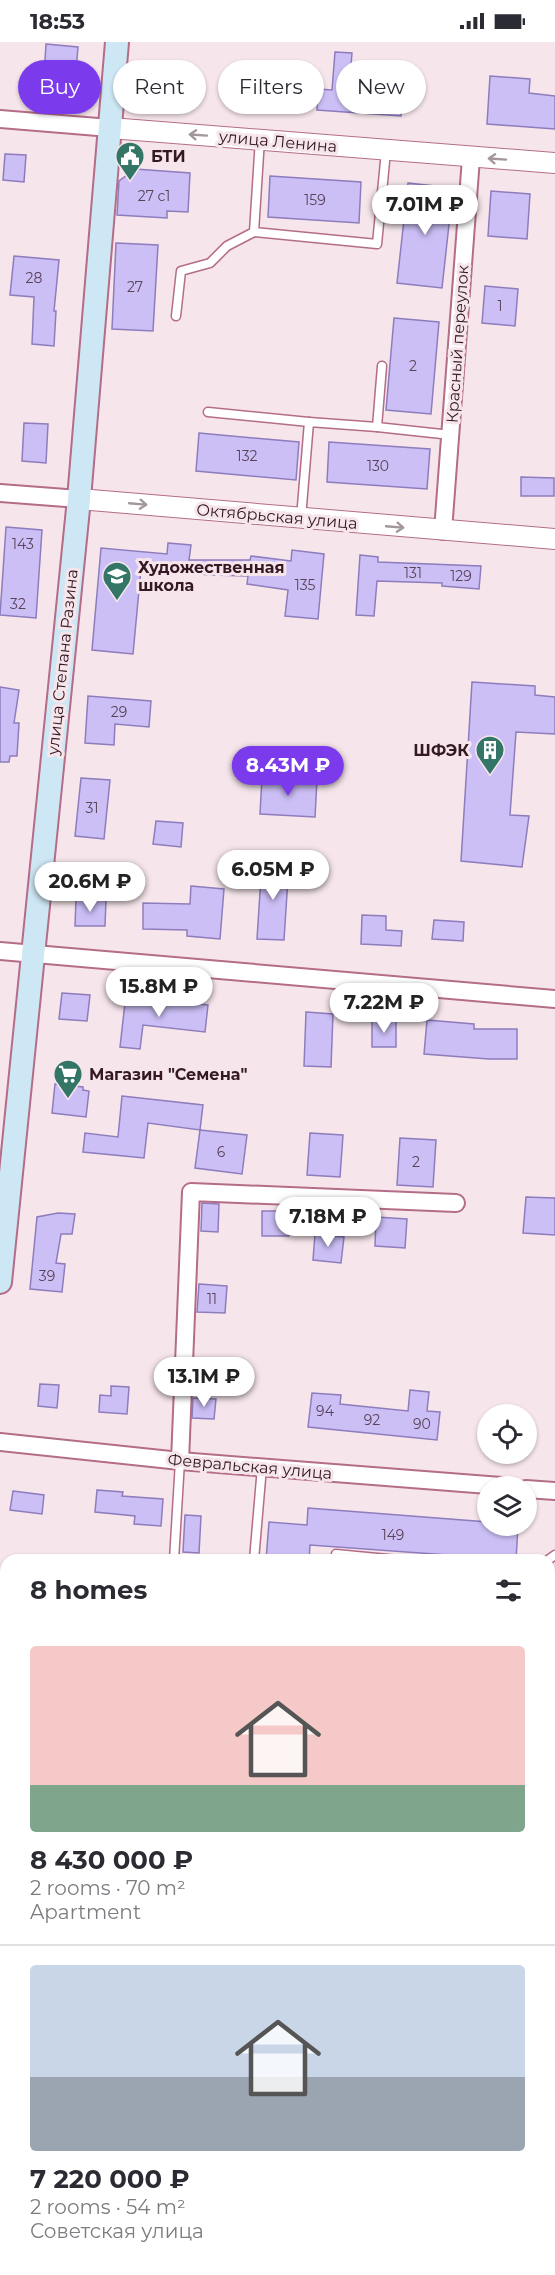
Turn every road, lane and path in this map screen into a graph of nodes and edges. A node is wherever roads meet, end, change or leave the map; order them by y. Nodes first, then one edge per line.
1 (117, 42) edge
2 (0, 119) edge
3 (110, 128) junction
4 (260, 140) junction
5 (386, 150) junction
6 (471, 158) junction
7 (555, 164) edge
8 (254, 232) junction
9 (176, 316) dead end
10 (382, 366) dead end
11 (208, 412) dead end
12 (309, 422) junction
13 (377, 428) junction
14 (451, 435) junction
15 (0, 493) edge
16 (79, 499) junction
17 (301, 518) junction
18 (443, 531) junction
19 (555, 539) edge
20 (0, 951) edge
21 (32, 953) junction
22 (555, 999) edge
23 (456, 1203) dead end
24 (0, 1282) edge
25 (0, 1442) edge
26 (180, 1461) junction
27 (262, 1467) junction
28 (477, 1484) edge
29 (537, 1489) edge
30 (555, 1491) edge
31 (174, 1554) edge
32 (255, 1554) edge

1 - 3 main road, улица Степана Разина
2 - 3 street, улица Ленина
4 -> 3 street, улица Ленина
3 - 16 main road, улица Степана Разина
4 - 5 street, улица Ленина
4 - 8 lane
5 - 6 street, улица Ленина
5 - 8 lane
7 -> 6 street, улица Ленина
6 - 14 street, Красный переулок
8 - 9 lane
10 - 13 lane
11 - 12 lane
12 - 13 lane
12 - 17 lane
13 - 14 lane
14 - 18 street, Красный переулок
15 - 16 street, Октябрьская улица
16 -> 17 street, Октябрьская улица
16 - 21 main road, улица Степана Разина
17 -> 18 street, Октябрьская улица
18 - 19 street, Октябрьская улица
20 - 21 street
21 - 22 street
21 - 24 main road, улица Степана Разина
23 - 26 street
25 - 26 street, Февральская улица
26 - 27 street, Февральская улица
26 - 31 lane
27 - 28 street, Февральская улица
27 - 32 lane
29 - 30 street

